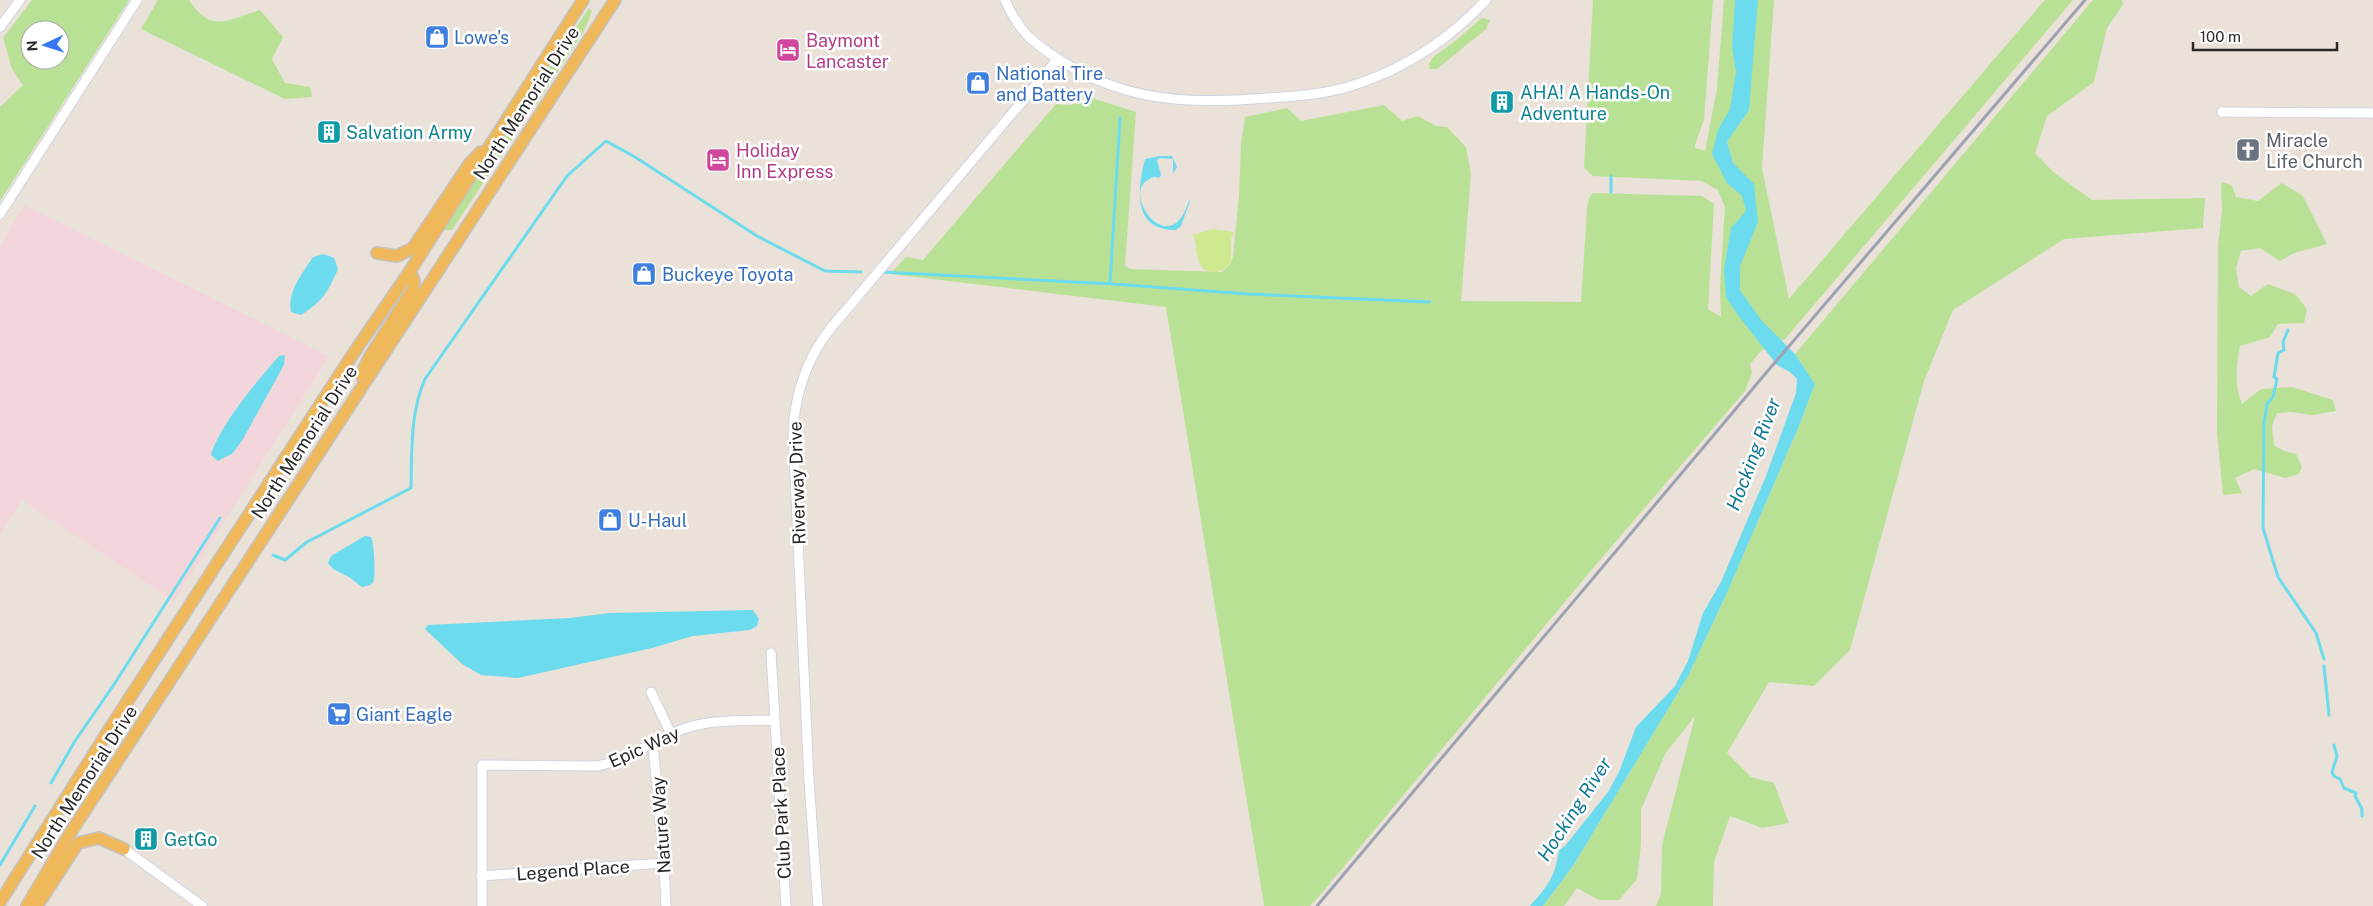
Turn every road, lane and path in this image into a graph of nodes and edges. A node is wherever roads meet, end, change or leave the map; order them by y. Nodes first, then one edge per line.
1 (20, 0) edge
2 (137, 0) edge
3 (584, 0) edge
4 (615, 0) edge
5 (1005, 0) edge
6 (1486, 0) edge
7 (0, 27) edge
8 (1058, 59) junction
9 (2222, 112) dead end
10 (2373, 113) edge
11 (499, 132) junction
12 (0, 214) edge
13 (377, 253) dead end
14 (410, 271) junction
15 (337, 423) junction
16 (771, 653) dead end
17 (651, 692) dead end
18 (775, 720) junction
19 (671, 734) junction
20 (653, 745) junction
21 (124, 849) joint
22 (664, 864) junction
23 (482, 876) junction
24 (0, 902) edge
25 (27, 906) edge
26 (37, 906) edge
27 (202, 906) edge
28 (482, 906) edge
29 (666, 906) edge
30 (786, 906) edge
31 (818, 906) edge

1 - 7 street
2 - 12 street
3 - 11 main road, North Memorial Drive
4 - 15 main road, North Memorial Drive
5 - 8 street
6 - 8 street
8 - 31 street, Riverway Drive
9 - 10 street
11 - 13 main road
11 - 14 main road, North Memorial Drive
14 - 15 main road
14 - 24 main road, North Memorial Drive
15 - 25 main road, North Memorial Drive
16 - 18 street, Club Park Place
17 - 19 street
18 - 19 street, Epic Way
18 - 30 street, Club Park Place
19 - 20 street, Epic Way
20 - 22 street, Nature Way
20 - 23 street, Epic Way
21 - 26 main road
21 - 27 street
22 - 23 street, Legend Place
22 - 29 street, Nature Way
23 - 28 street

